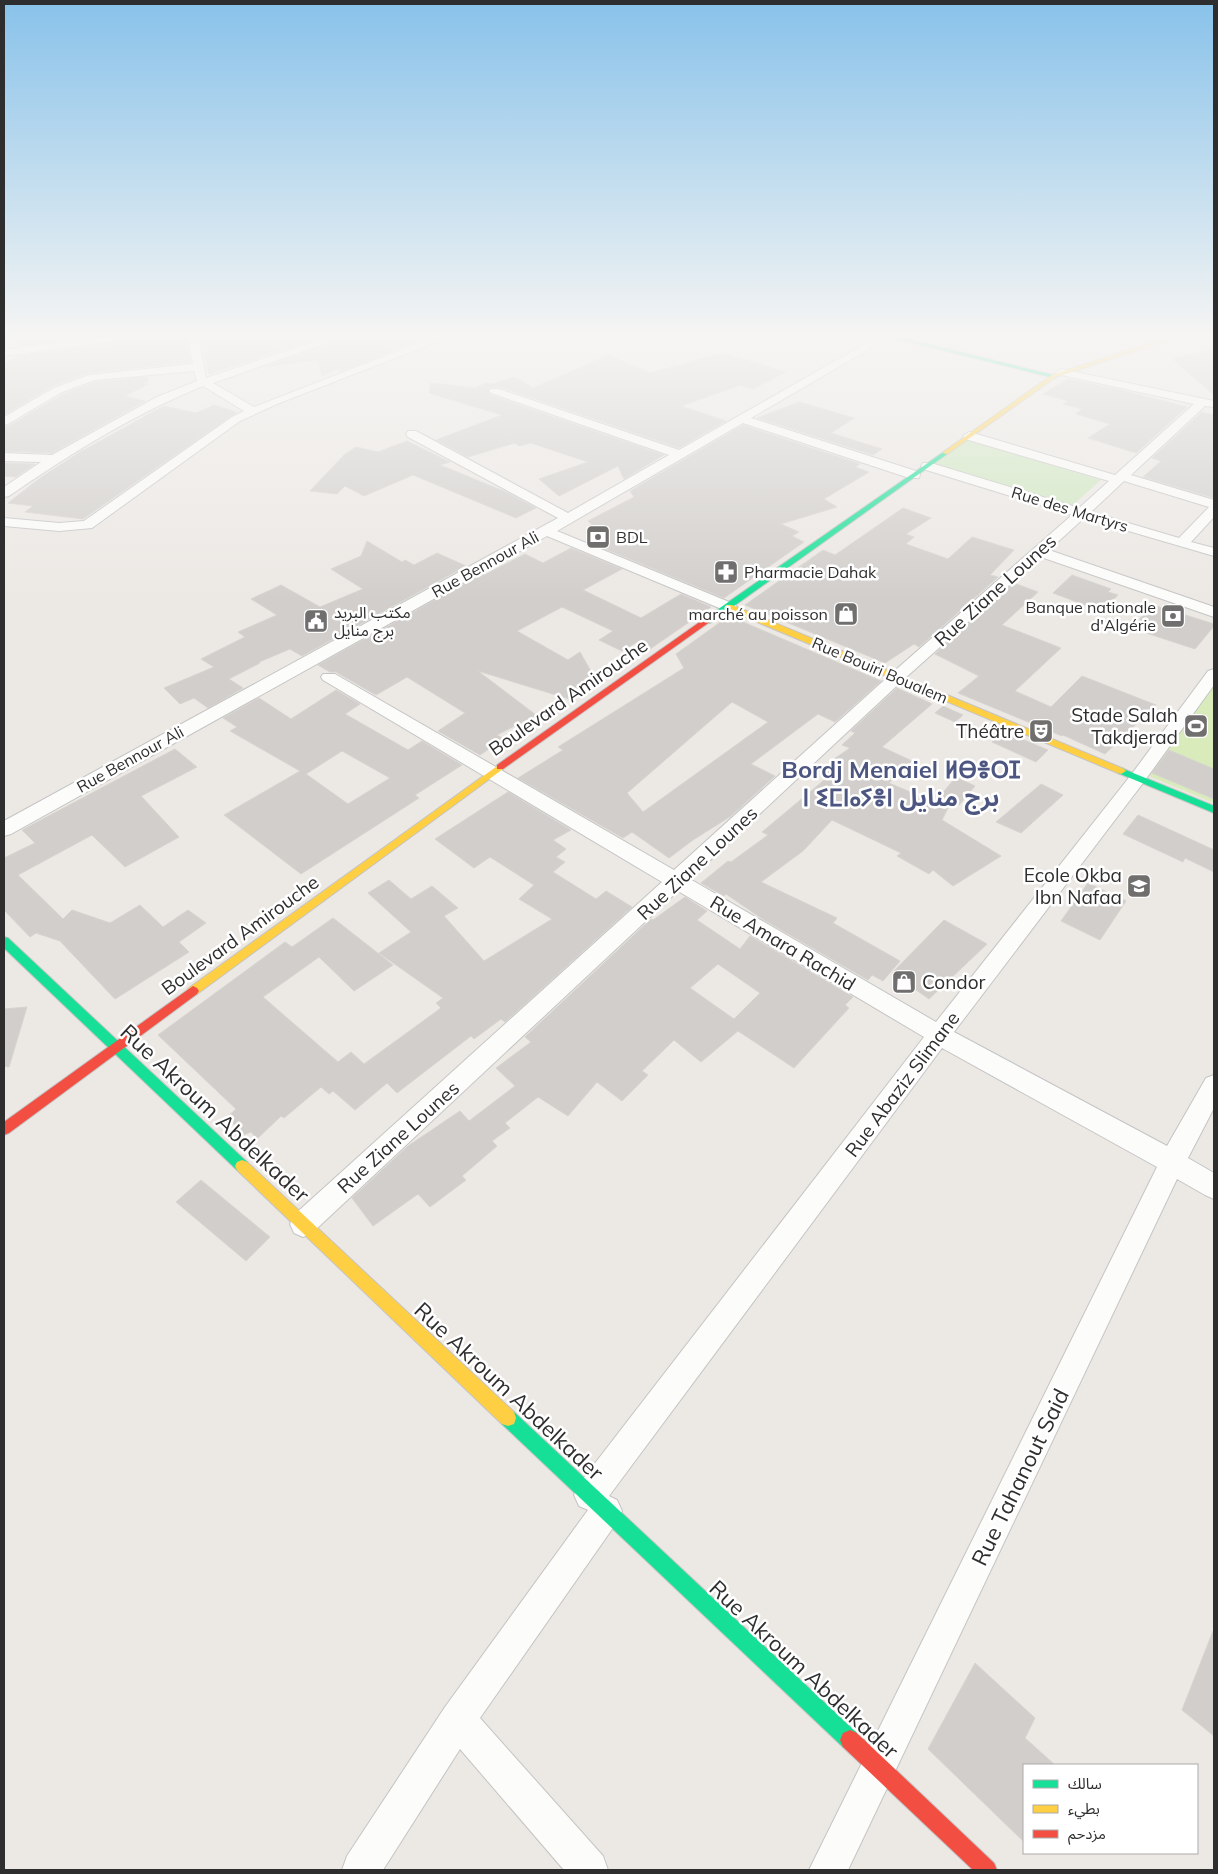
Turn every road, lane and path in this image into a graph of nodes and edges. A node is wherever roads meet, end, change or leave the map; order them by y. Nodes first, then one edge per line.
1 (115, 424) edge
2 (228, 424) edge
3 (592, 424) edge
4 (731, 424) edge
5 (758, 424) edge
6 (985, 424) edge
7 (1183, 424) edge
8 (412, 434) dead end
9 (969, 436) junction
10 (678, 454) junction
11 (4, 457) edge
12 (54, 459) junction
13 (927, 466) junction
14 (914, 475) junction
15 (1120, 478) junction
16 (4, 493) edge
17 (1214, 504) edge
18 (1214, 509) edge
19 (1082, 513) junction
20 (568, 518) junction
21 (4, 522) edge
22 (546, 531) junction
23 (1182, 544) junction
24 (1038, 551) junction
25 (1214, 552) edge
26 (729, 607) junction
27 (1214, 612) edge
28 (1214, 674) edge
29 (329, 677) dead end
30 (897, 677) junction
31 (491, 773) junction
32 (1137, 779) junction
33 (1214, 810) edge
34 (4, 829) edge
35 (678, 880) junction
36 (4, 941) edge
37 (939, 1035) junction
38 (117, 1048) junction
39 (1214, 1085) edge
40 (4, 1129) edge
41 (1172, 1162) junction
42 (1214, 1187) edge
43 (303, 1224) junction
44 (598, 1503) junction
45 (458, 1720) junction
46 (879, 1768) junction
47 (360, 1870) edge
48 (589, 1870) edge
49 (828, 1870) edge
50 (987, 1870) edge

1 - 12 street
2 - 21 street
3 - 10 street
4 - 10 street, Rue Bennour Ali
5 - 14 street
6 - 9 main road, Boulevard Amirouche
7 - 15 street, Rue Ziane Lounes
8 - 20 street
9 - 13 main road, Boulevard Amirouche
9 - 15 street
10 - 20 street, Rue Bennour Ali
11 - 12 street
12 - 16 street
13 - 14 main road, Boulevard Amirouche
13 - 19 street, Rue des Martyrs
14 - 26 main road, Boulevard Amirouche
15 - 17 street
15 - 19 street, Rue Ziane Lounes
18 - 23 street
19 - 23 street, Rue des Martyrs
19 - 24 street, Rue Ziane Lounes
20 - 22 street, Rue Bennour Ali
22 - 26 street, Rue Bouiri Boualem
22 - 34 street, Rue Bennour Ali
23 - 25 street, Rue des Martyrs
24 - 27 street
24 - 30 street, Rue Ziane Lounes
26 - 30 main road, Rue Bouiri Boualem
26 - 31 main road, Boulevard Amirouche
28 - 32 street, Rue Abaziz Slimane
29 - 31 street, Rue Amara Rachid
30 - 32 main road, Rue Bouiri Boualem
30 - 35 street, Rue Ziane Lounes
31 - 35 street, Rue Amara Rachid
31 - 38 main road, Boulevard Amirouche
32 - 33 main road, Rue Bouiri Boualem
32 - 37 street, Rue Abaziz Slimane
35 - 37 street, Rue Amara Rachid
35 - 43 street, Rue Ziane Lounes
36 - 38 main road, Rue Akroum Abdelkader
37 - 41 street, Rue Amara Rachid
37 - 44 street, Rue Abaziz Slimane
38 - 40 main road, Boulevard Amirouche
38 - 43 main road, Rue Akroum Abdelkader
39 - 41 street, Rue Tahanout Said
41 - 42 street, Rue Amara Rachid
41 - 46 street, Rue Tahanout Said
43 - 44 main road, Rue Akroum Abdelkader
44 - 45 street, Rue Abaziz Slimane
44 - 46 main road, Rue Akroum Abdelkader
45 - 47 street, Rue Abaziz Slimane
45 - 48 street
46 - 49 street, Rue Tahanout Said
46 - 50 main road, Rue Akroum Abdelkader

